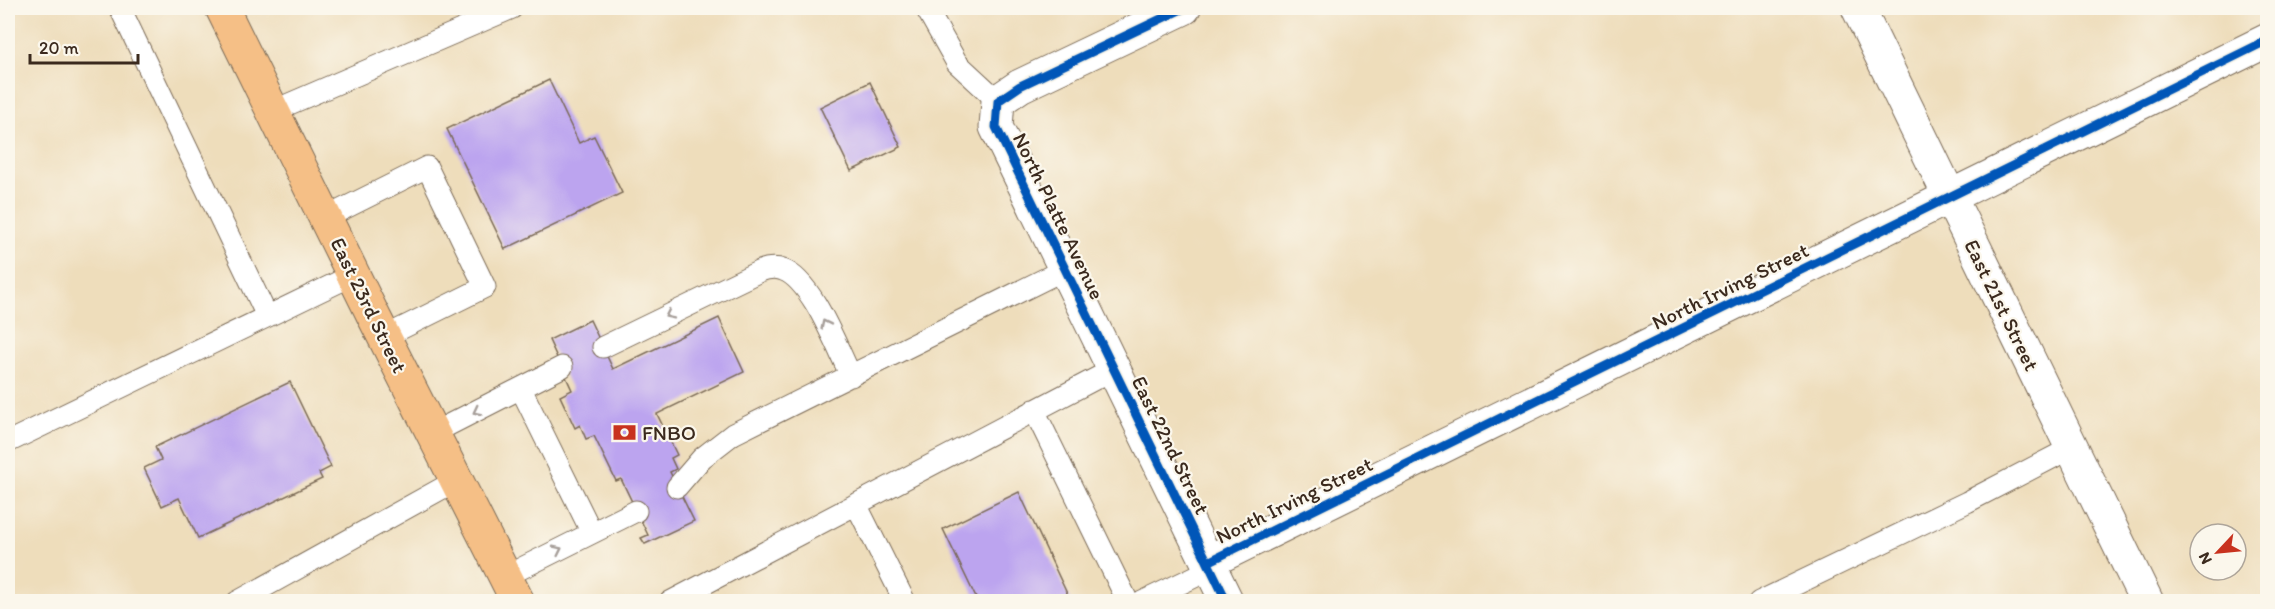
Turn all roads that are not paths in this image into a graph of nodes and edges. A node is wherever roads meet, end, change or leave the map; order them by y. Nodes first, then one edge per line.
1 (120, 8) edge
2 (222, 8) edge
3 (512, 8) edge
4 (926, 8) edge
5 (1184, 8) edge
6 (1858, 8) edge
7 (2268, 40) edge
8 (998, 101) junction
9 (273, 111) junction
10 (1950, 198) junction
11 (326, 218) junction
12 (1065, 269) junction
13 (353, 275) junction
14 (267, 316) junction
15 (384, 337) junction
16 (603, 347) dead end
17 (562, 368) dead end
18 (1114, 369) junction
19 (851, 376) junction
20 (521, 389) junction
21 (1034, 410) junction
22 (433, 433) junction
23 (8, 442) edge
24 (2073, 447) junction
25 (457, 480) junction
26 (677, 487) dead end
27 (856, 504) junction
28 (636, 511) dead end
29 (592, 533) junction
30 (1210, 565) junction
31 (512, 589) edge
32 (237, 602) edge
33 (670, 602) edge
34 (905, 602) edge
35 (1128, 602) edge
36 (1142, 602) edge
37 (1227, 602) edge
38 (1759, 602) edge
39 (2147, 602) edge

1 - 14 lane
2 - 9 main road, East 23rd Street
3 - 9 lane
4 - 8 lane
5 - 8 street
6 - 10 street, East 21st Street
7 - 10 street, North Irving Street
8 - 12 street, North Platte Avenue
9 - 11 main road, East 23rd Street
10 - 24 street, East 21st Street
10 - 30 street, North Irving Street
11 - 13 main road, East 23rd Street
11 - 15 lane
12 - 18 street, North Platte Avenue
12 - 19 lane
13 - 14 lane
13 - 15 main road, East 23rd Street
14 - 23 lane
15 - 22 main road, East 23rd Street
19 -> 16 lane
17 - 20 lane
18 - 21 lane
18 - 30 street, East 22nd Street
19 - 26 lane
20 -> 22 lane
20 - 29 lane
21 - 27 lane
21 - 35 lane
22 - 25 main road, East 23rd Street
24 - 38 lane
24 - 39 street, East 21st Street
25 - 31 main road, East 23rd Street
25 - 32 lane
27 - 33 lane
27 - 34 lane
28 - 29 lane
31 -> 29 lane
30 - 36 lane
30 - 37 street, East 22nd Street

